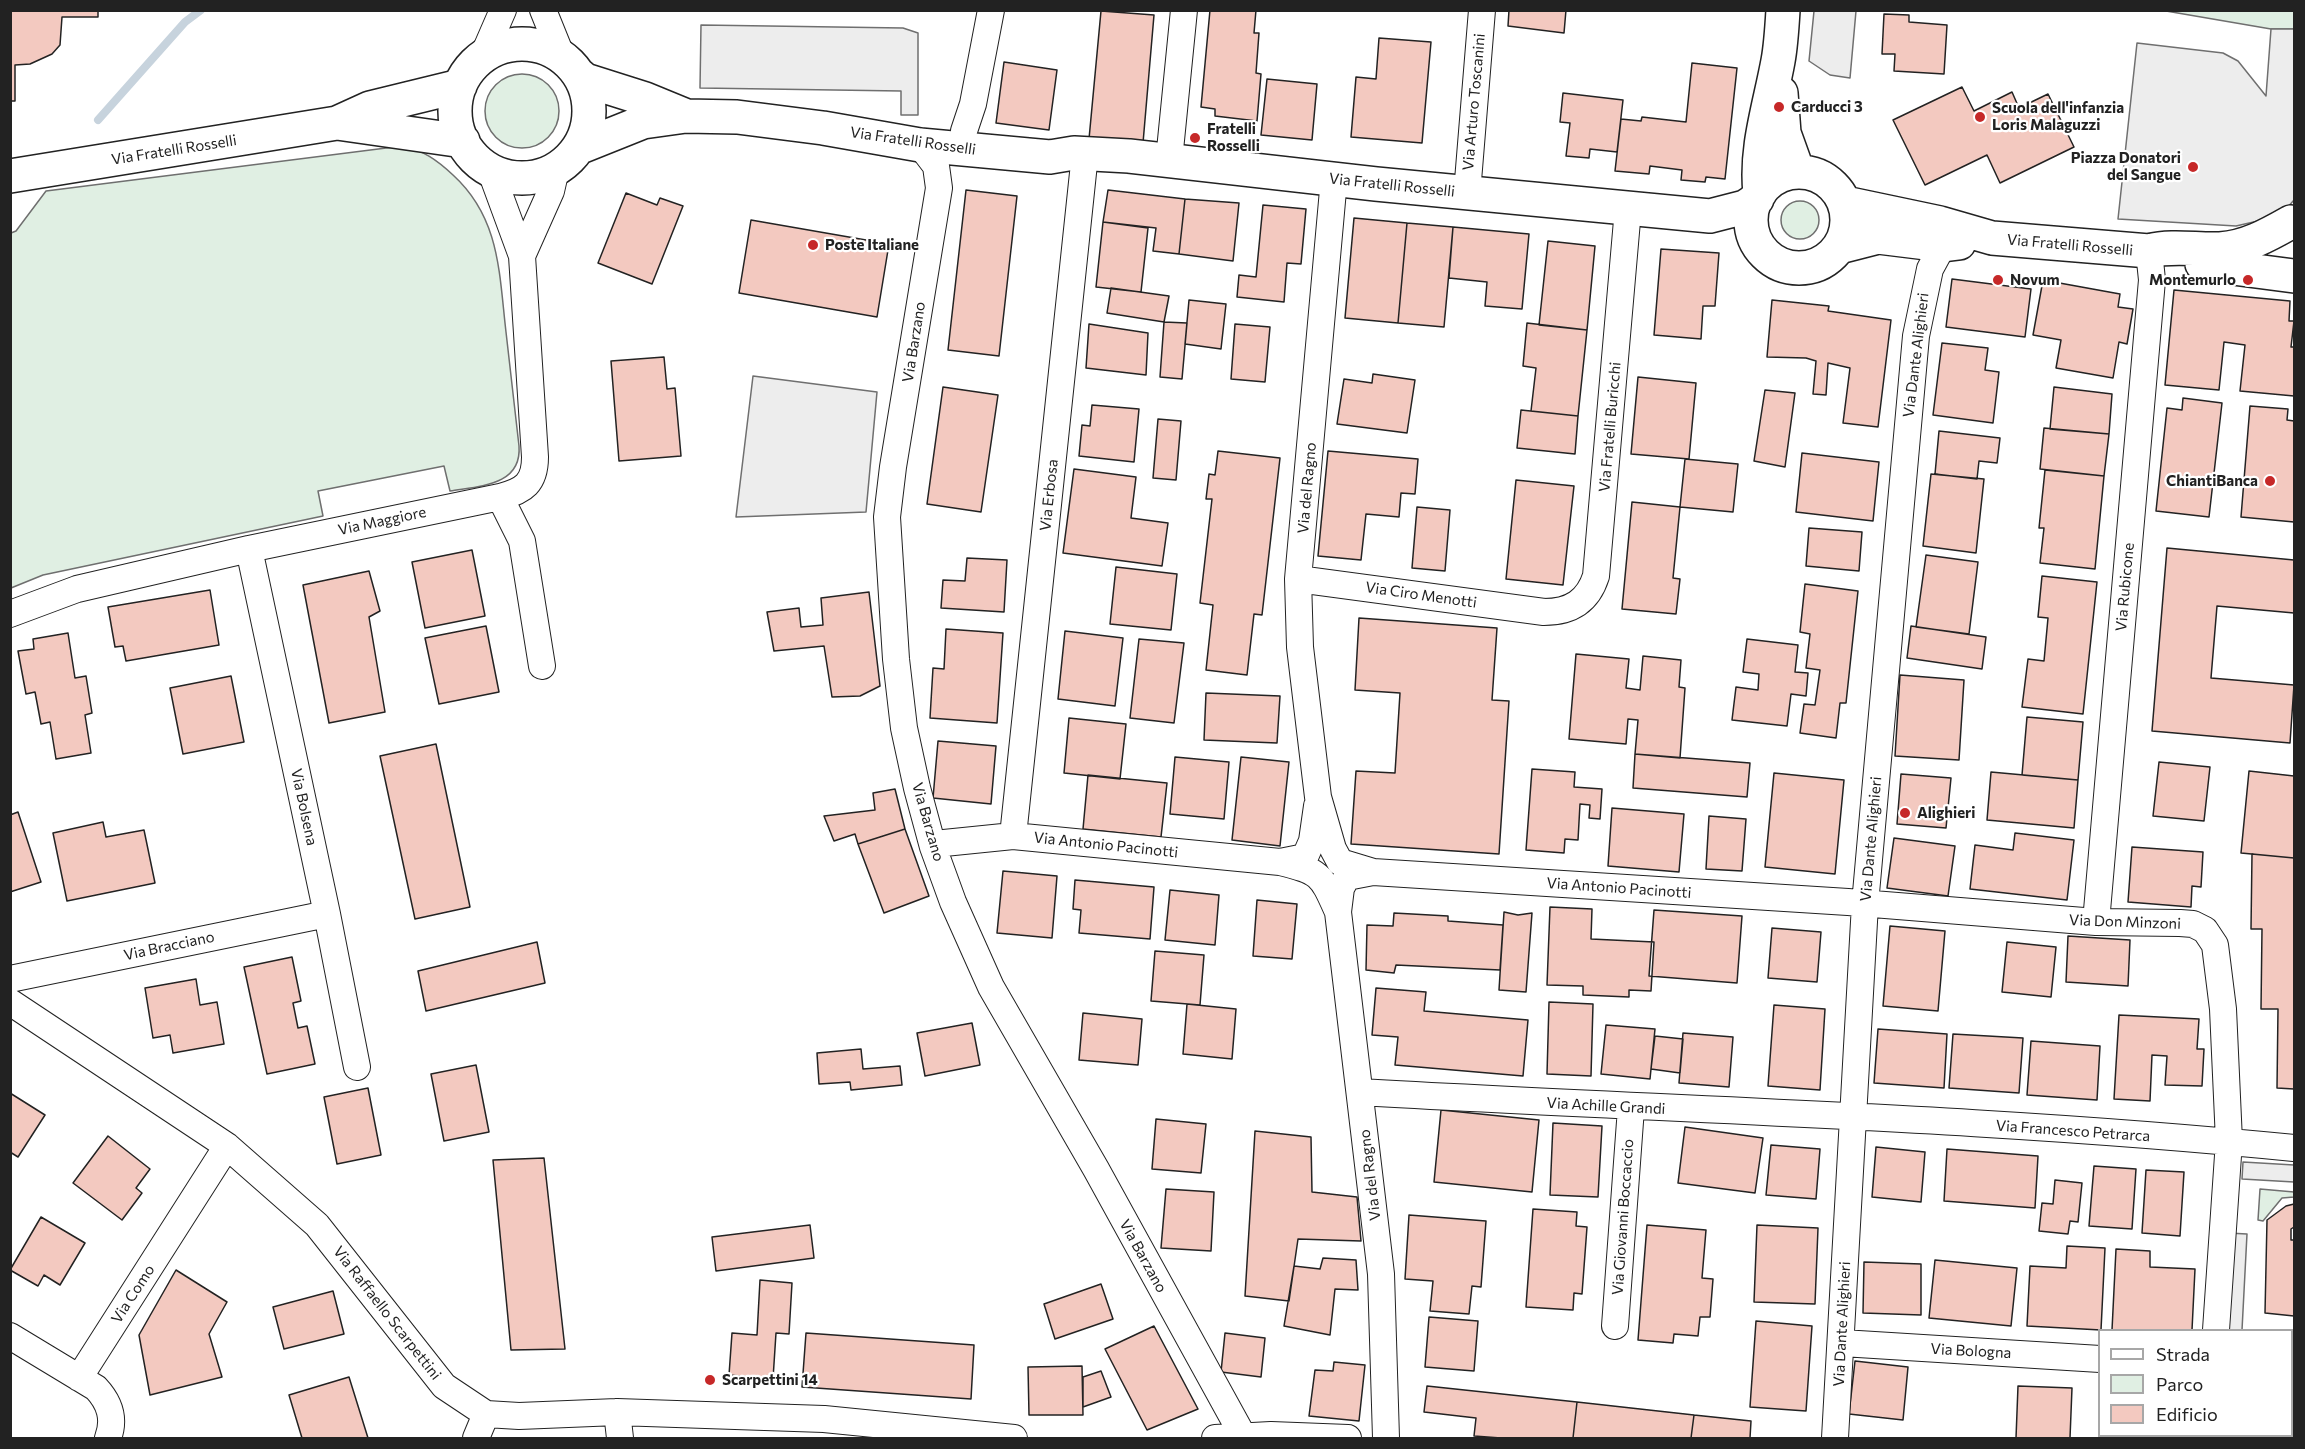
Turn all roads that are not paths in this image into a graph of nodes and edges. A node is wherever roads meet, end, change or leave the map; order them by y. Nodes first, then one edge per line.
1 (503, 10) edge
2 (543, 10) edge
3 (991, 10) edge
4 (1184, 10) edge
5 (1482, 10) edge
6 (1783, 10) edge
7 (483, 56) junction
8 (1779, 59) junction
9 (570, 66) junction
10 (460, 86) junction
11 (686, 116) junction
12 (337, 123) junction
13 (824, 128) junction
14 (964, 131) junction
15 (463, 141) junction
16 (920, 145) junction
17 (1080, 153) junction
18 (567, 158) junction
19 (1169, 160) junction
20 (490, 169) junction
21 (1798, 172) junction
22 (10, 176) edge
23 (1334, 179) junction
24 (1467, 193) junction
25 (1758, 196) junction
26 (1845, 204) junction
27 (1628, 209) junction
28 (1710, 216) junction
29 (2293, 220) edge
30 (1992, 238) junction
31 (1759, 245) junction
32 (1943, 245) junction
33 (1839, 247) junction
34 (2149, 252) junction
35 (522, 256) junction
36 (2295, 270) edge
37 (2295, 276) edge
38 (500, 497) junction
39 (249, 549) junction
40 (1298, 579) junction
41 (1544, 612) joint
42 (10, 614) edge
43 (542, 666) dead end
44 (1318, 797) junction
45 (1013, 836) junction
46 (933, 847) junction
47 (1280, 862) junction
48 (1373, 872) junction
49 (1865, 904) junction
50 (1338, 912) junction
51 (327, 914) junction
52 (2096, 922) junction
53 (10, 979) edge
54 (10, 1002) edge
55 (357, 1067) dead end
56 (1360, 1092) junction
57 (1630, 1108) junction
58 (1852, 1117) junction
59 (2229, 1141) junction
60 (227, 1146) junction
61 (2295, 1148) edge
62 (1615, 1326) dead end
63 (2216, 1329) edge
64 (10, 1336) edge
65 (1842, 1343) junction
66 (2098, 1359) edge
67 (79, 1378) junction
68 (617, 1412) junction
69 (486, 1413) junction
70 (825, 1429) edge
71 (1243, 1436) junction
72 (1271, 1437) edge
73 (108, 1438) edge
74 (476, 1438) edge
75 (620, 1438) edge
76 (1014, 1438) edge
77 (1215, 1438) edge
78 (1348, 1438) edge
79 (1386, 1438) edge
80 (1835, 1438) edge

1 - 7 street
2 - 9 street
3 - 14 street
4 - 19 street
5 - 24 street, Via Arturo Toscanini
6 - 8 street
7 - 9 street
7 - 10 street
8 - 21 street
8 - 25 street
9 - 11 street
9 - 18 street
10 - 12 street
10 - 15 street
11 - 13 street, Via Fratelli Rosselli
11 - 18 street
12 - 15 street
12 - 22 street, Via Fratelli Rosselli
13 - 14 street, Via Fratelli Rosselli
13 - 16 street, Via Fratelli Rosselli
14 - 17 street, Via Fratelli Rosselli
15 - 20 street
16 - 17 street, Via Fratelli Rosselli
16 - 46 street, Via Barzano
17 - 19 street, Via Fratelli Rosselli
17 - 45 street, Via Erbosa
18 - 20 street
18 - 35 street, Via Maggiore
19 - 23 street, Via Fratelli Rosselli
20 - 35 street, Via Maggiore
21 - 25 street
21 - 26 street
23 - 24 street, Via Fratelli Rosselli
23 - 40 street, Via del Ragno
24 - 27 street, Via Fratelli Rosselli
25 - 28 street, Via Fratelli Rosselli
25 - 31 street
26 - 30 street, Via Fratelli Rosselli
26 - 33 street
27 - 28 street, Via Fratelli Rosselli
27 - 41 street, Via Fratelli Buricchi
28 - 31 street, Via Fratelli Rosselli
29 - 34 street, Via Fratelli Rosselli
29 - 36 street
30 - 32 street, Via Fratelli Rosselli
30 - 34 street, Via Fratelli Rosselli
31 - 33 street
32 - 33 street, Via Fratelli Rosselli
32 - 49 street, Via Dante Alighieri
34 - 37 street, Via Fratelli Rosselli
34 - 52 street, Via Rubicone
35 - 38 street, Via Maggiore
38 - 39 street, Via Maggiore
38 - 43 street
39 - 42 street, Via Maggiore
39 - 51 street, Via Bolsena
40 - 41 street, Via Ciro Menotti
40 - 44 street, Via del Ragno
44 - 47 street
44 - 48 street
45 - 46 street, Via Antonio Pacinotti
45 - 47 street, Via Antonio Pacinotti
46 - 71 street, Via Barzano
47 - 50 street, Via Antonio Pacinotti
48 - 49 street, Via Antonio Pacinotti
48 - 50 street
49 - 52 street, Via Don Minzoni
49 - 58 street, Via Dante Alighieri
50 - 56 street, Via del Ragno
51 - 53 street, Via Bracciano
51 - 55 street, Via Bolsena
52 - 59 street, Via Don Minzoni
54 - 60 street, Via Raffaello Scarpettini
56 - 57 street, Via Achille Grandi
56 - 79 street, Via del Ragno
57 - 58 street, Via Achille Grandi
57 - 62 street, Via Giovanni Boccaccio
58 - 59 street, Via Francesco Petrarca
58 - 65 street, Via Dante Alighieri
59 - 61 street, Via Francesco Petrarca
59 - 63 street
60 - 67 street, Via Como
60 - 69 street, Via Raffaello Scarpettini
64 - 67 street
65 - 66 street, Via Bologna
65 - 80 street, Via Dante Alighieri
67 - 73 street
68 - 69 street, Via Raffaello Scarpettini
68 - 70 street, Via Raffaello Scarpettini
68 - 75 street
69 - 74 street
70 - 76 street, Via Raffaello Scarpettini
71 - 72 street
71 - 77 street
72 - 78 street

